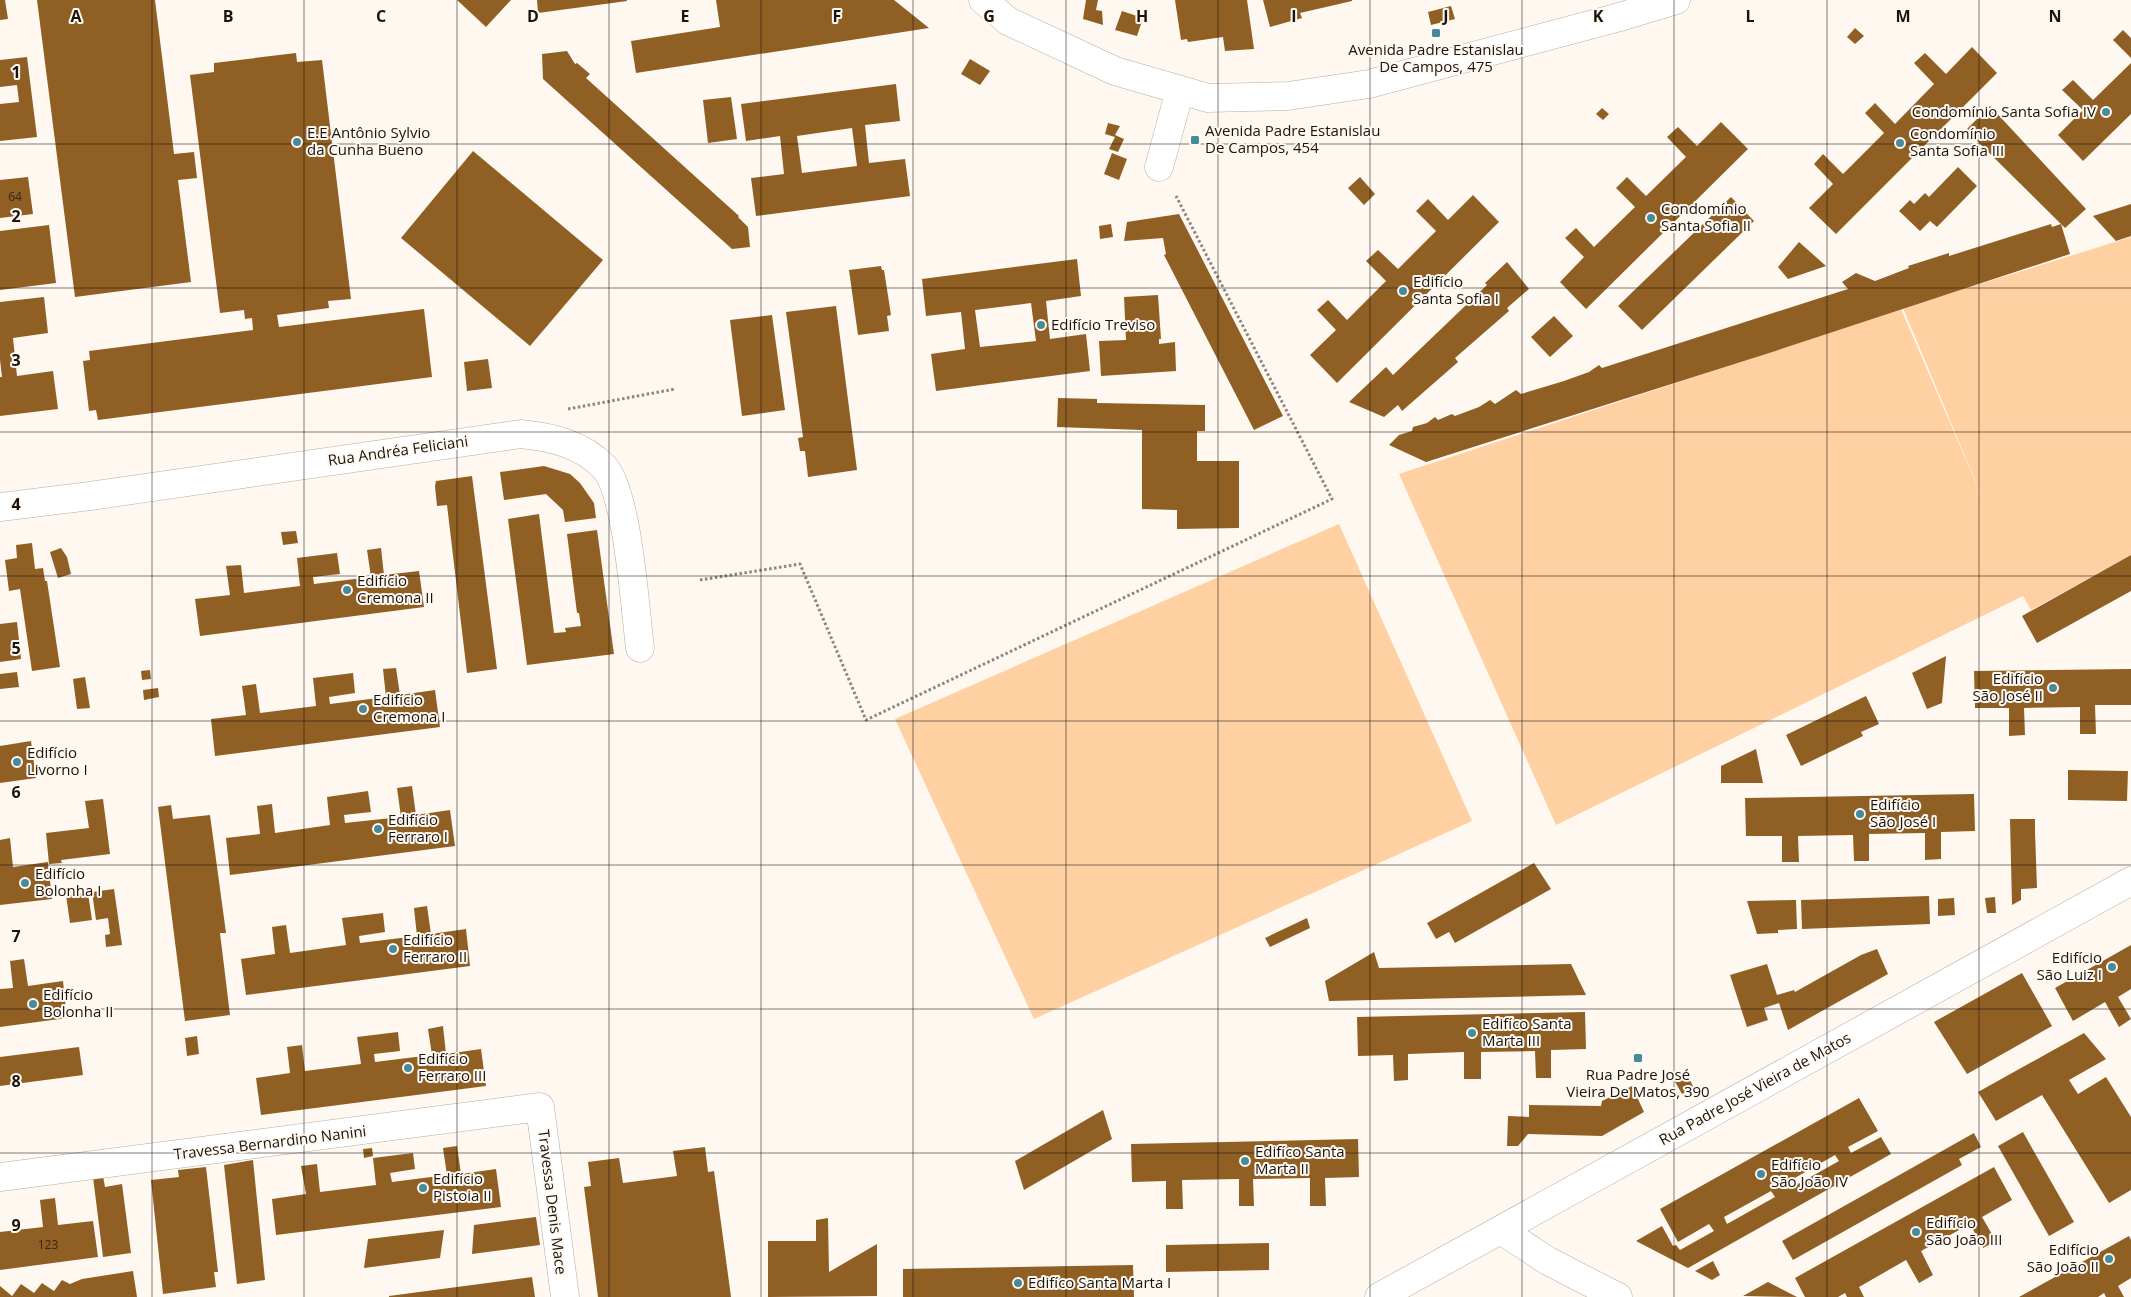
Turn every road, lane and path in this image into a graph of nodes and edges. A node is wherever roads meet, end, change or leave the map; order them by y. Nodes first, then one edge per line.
1 (983, 0) edge
2 (1676, 0) edge
3 (1180, 90) junction
4 (1159, 167) joint
5 (675, 389) dead end
6 (550, 437) junction
7 (0, 507) edge
8 (700, 580) dead end
9 (640, 648) dead end
10 (2131, 880) edge
11 (540, 1108) joint
12 (0, 1177) edge
13 (1501, 1230) junction
14 (565, 1297) edge
15 (1380, 1297) edge
16 (1618, 1297) edge

1 - 3 street
2 - 3 street
3 - 4 street
4 - 8 path
5 - 6 path
6 - 7 street, Rua Andréa Feliciani
6 - 9 street, Rua Andréa Feliciani
10 - 13 street, Rua Padre José Vieira de Matos
11 - 12 street, Travessa Bernardino Nanini
11 - 14 street, Travessa Denis Mace
13 - 15 street, Rua Padre José Vieira de Matos
13 - 16 street

